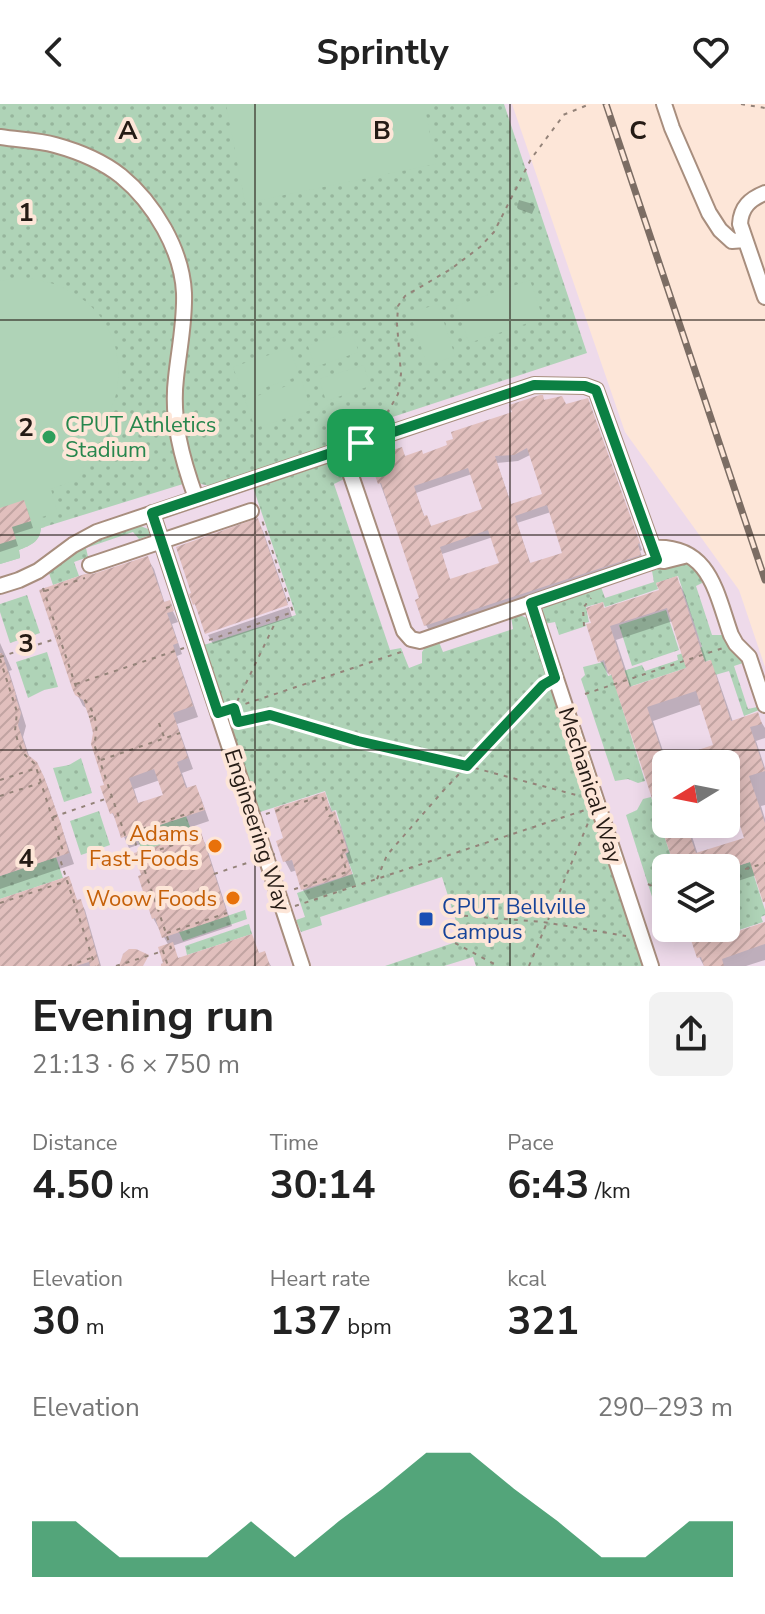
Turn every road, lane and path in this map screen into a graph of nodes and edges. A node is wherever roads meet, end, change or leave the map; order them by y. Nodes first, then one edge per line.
1 (590, 104) edge
2 (664, 104) edge
3 (741, 104) edge
4 (765, 108) edge
5 (7, 138) edge
6 (0, 151) edge
7 (765, 193) edge
8 (745, 240) junction
9 (765, 297) edge
10 (383, 421) dead end
11 (342, 449) junction
12 (196, 498) junction
13 (152, 513) junction
14 (256, 515) joint
15 (160, 541) junction
16 (654, 554) junction
17 (90, 565) dead end
18 (0, 586) edge
19 (43, 588) dead end
20 (595, 593) dead end
21 (193, 599) dead end
22 (531, 603) junction
23 (166, 608) dead end
24 (278, 617) junction
25 (584, 626) dead end
26 (59, 638) junction
27 (411, 639) junction
28 (195, 644) junction
29 (736, 644) junction
30 (0, 658) edge
31 (555, 678) junction
32 (75, 684) junction
33 (585, 694) dead end
34 (765, 705) edge
35 (234, 708) junction
36 (218, 713) junction
37 (97, 715) junction
38 (89, 717) dead end
39 (159, 723) dead end
40 (180, 733) dead end
41 (165, 738) junction
42 (100, 760) junction
43 (467, 766) junction
44 (37, 768) junction
45 (12, 771) dead end
46 (14, 776) junction
47 (0, 780) edge
48 (41, 782) junction
49 (0, 796) edge
50 (112, 797) junction
51 (587, 798) dead end
52 (204, 808) dead end
53 (591, 808) dead end
54 (275, 811) dead end
55 (593, 813) dead end
56 (53, 817) junction
57 (132, 833) junction
58 (202, 835) dead end
59 (280, 852) dead end
60 (140, 856) junction
61 (765, 863) edge
62 (740, 871) edge
63 (214, 874) dead end
64 (377, 880) junction
65 (67, 881) junction
66 (648, 884) dead end
67 (652, 886) edge
68 (291, 891) dead end
69 (0, 903) edge
70 (285, 910) junction
71 (227, 913) dead end
72 (454, 915) dead end
73 (547, 924) junction
74 (166, 934) junction
75 (643, 940) junction
76 (455, 943) dead end
77 (163, 951) junction
78 (92, 958) junction
79 (68, 966) edge
80 (95, 966) edge
81 (116, 966) edge
82 (168, 966) edge
83 (302, 966) edge
84 (498, 966) edge
85 (529, 966) edge
86 (651, 966) edge

1 - 10 path
2 - 8 street
3 - 4 path
5 - 6 street
5 - 12 street
7 - 8 street
8 - 9 street
11 - 12 street
11 - 16 street
11 - 27 street
12 - 13 street
13 - 15 street, Engineering Way
13 - 18 street
14 - 15 street
14 - 24 path
15 - 17 street
15 - 28 street, Engineering Way
16 - 22 street
16 - 29 street
19 - 26 path
20 - 25 path
21 - 23 path, bridge
22 - 27 street
22 - 31 street, Mechanical Way
24 - 28 path
24 - 35 path
26 - 30 path
26 - 32 path
27 - 35 path
28 - 32 path
28 - 36 street, Engineering Way
29 - 33 path
29 - 34 street
30 - 44 path
31 - 43 path
31 - 75 street, Mechanical Way
32 - 37 path
35 - 36 path
35 - 43 path
36 - 70 street, Engineering Way
37 - 38 path
37 - 42 path
39 - 41 path
40 - 41 path
41 - 42 path
42 - 50 path
43 - 51 path
43 - 64 path
44 - 46 path
44 - 48 path
45 - 46 path
46 - 47 path
48 - 49 path
48 - 56 path
50 - 56 path
50 - 57 path
52 - 57 path
53 - 64 path
54 - 68 path
55 - 73 path
56 - 65 path
57 - 60 path
58 - 60 path
59 - 63 path, bridge
60 - 74 path
61 - 62 path
64 - 70 path
65 - 69 path
65 - 78 path
66 - 67 path
70 - 83 street, Engineering Way
71 - 74 path
72 - 73 path
73 - 75 path
73 - 85 path
74 - 77 path
75 - 86 street, Mechanical Way
76 - 84 path
77 - 81 path
77 - 82 path
78 - 79 path
78 - 80 path

